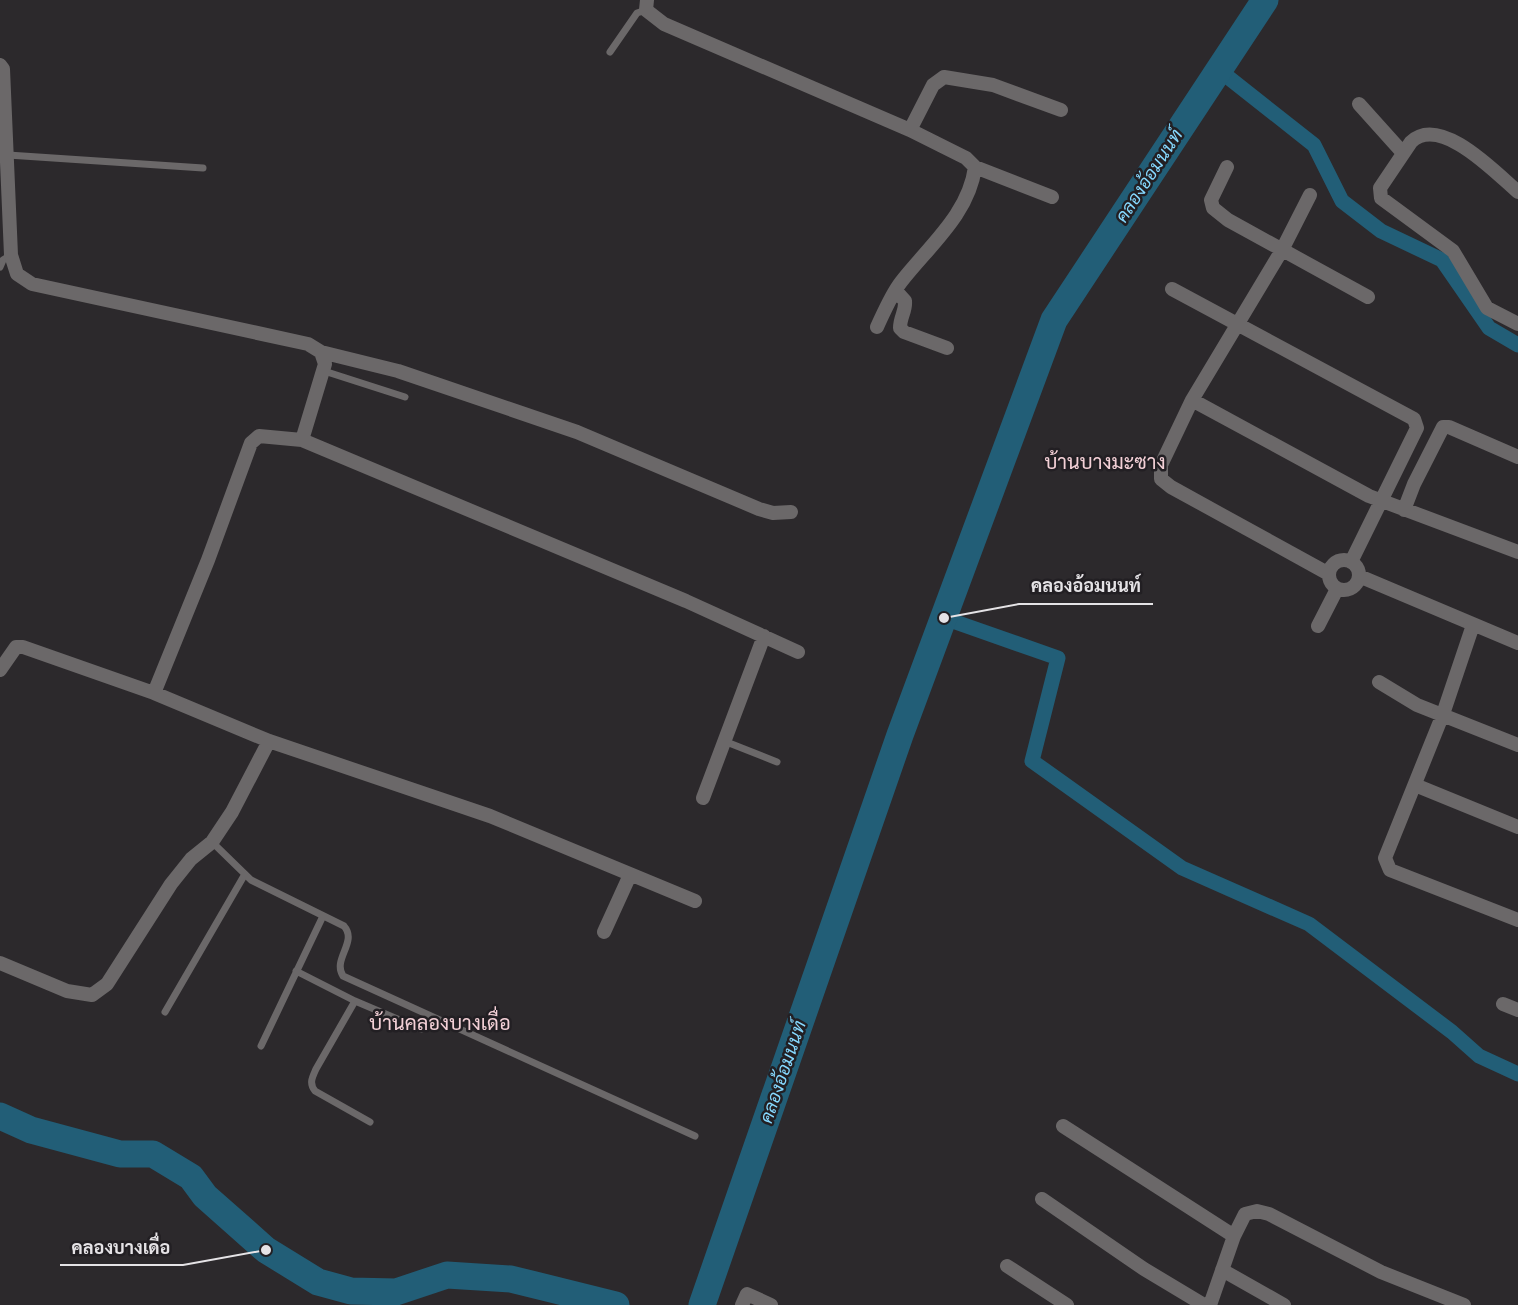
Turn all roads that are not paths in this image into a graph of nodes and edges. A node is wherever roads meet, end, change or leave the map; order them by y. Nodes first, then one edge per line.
1 (646, 5) edge
2 (610, 52) dead end
3 (0, 65) edge
4 (1359, 104) dead end
5 (1061, 110) dead end
6 (910, 130) junction
7 (1403, 153) junction
8 (8, 155) junction
9 (975, 167) junction
10 (1227, 167) dead end
11 (203, 168) dead end
12 (1518, 192) edge
13 (1310, 195) dead end
14 (1052, 197) dead end
15 (1282, 250) junction
16 (11, 255) junction
17 (0, 267) edge
18 (1172, 289) dead end
19 (896, 291) junction
20 (1368, 297) dead end
21 (1518, 324) edge
22 (1236, 325) junction
23 (877, 327) dead end
24 (947, 348) dead end
25 (321, 352) junction
26 (324, 371) junction
27 (405, 398) dead end
28 (1192, 400) junction
29 (302, 440) junction
30 (1518, 457) edge
31 (1383, 502) junction
32 (1404, 510) junction
33 (791, 512) dead end
34 (1518, 552) edge
35 (1351, 562) junction
36 (1329, 574) junction
37 (1359, 576) junction
38 (1337, 589) junction
39 (1473, 625) junction
40 (1318, 626) dead end
41 (764, 636) junction
42 (1518, 643) edge
43 (798, 652) dead end
44 (0, 670) edge
45 (1379, 682) dead end
46 (154, 693) junction
47 (1443, 714) junction
48 (269, 741) junction
49 (724, 741) junction
50 (1518, 745) edge
51 (777, 762) dead end
52 (1415, 785) junction
53 (703, 798) dead end
54 (1518, 827) edge
55 (212, 842) junction
56 (245, 874) junction
57 (630, 874) junction
58 (695, 902) dead end
59 (323, 916) junction
60 (1518, 920) edge
61 (604, 932) dead end
62 (0, 963) edge
63 (296, 971) junction
64 (355, 1001) junction
65 (1503, 1004) dead end
66 (1518, 1010) edge
67 (165, 1012) dead end
68 (421, 1029) dead end
69 (261, 1046) dead end
70 (370, 1122) dead end
71 (1063, 1126) dead end
72 (695, 1136) dead end
73 (1042, 1199) dead end
74 (1234, 1236) junction
75 (1007, 1266) dead end
76 (1222, 1270) junction
77 (742, 1305) edge
78 (771, 1305) edge
79 (1067, 1305) edge
80 (1204, 1305) edge
81 (1210, 1305) edge
82 (1284, 1305) edge
83 (1464, 1305) edge

1 - 2 lane
1 - 6 street
3 - 8 street
4 - 7 street
5 - 6 street
6 - 9 street
7 - 12 street
7 - 21 street
8 - 11 lane
8 - 16 street
9 - 14 street
9 - 19 street
10 - 15 street
13 - 15 street
15 - 20 street
15 - 22 street
16 - 17 lane
16 - 25 street
18 - 22 street
19 - 23 street
19 - 24 street
22 - 28 street
22 - 31 street
25 - 26 street
25 - 33 street
26 - 27 lane
26 - 29 street
28 - 31 street
28 - 36 street
29 - 41 street
29 - 46 street
30 - 32 street
31 - 32 street
31 - 35 street
32 - 34 street
35 - 36 street
35 - 37 street
36 - 38 street
37 - 38 street
37 - 39 street
38 - 40 street
39 - 42 street
39 - 47 street
41 - 43 street
41 - 49 street
44 - 46 street
45 - 47 street
46 - 48 street
47 - 50 street
47 - 52 street
48 - 55 street
48 - 57 street
49 - 51 lane
49 - 53 street
52 - 54 street
52 - 60 street
55 - 56 lane
55 - 62 street
56 - 59 lane
56 - 67 lane
57 - 58 street
57 - 61 street
59 - 63 lane
59 - 72 lane
63 - 64 lane
63 - 69 lane
64 - 68 lane
64 - 70 lane
65 - 66 street
71 - 74 street
73 - 80 street
74 - 76 street
74 - 83 street
75 - 79 street
76 - 81 street
76 - 82 street
77 - 78 street

